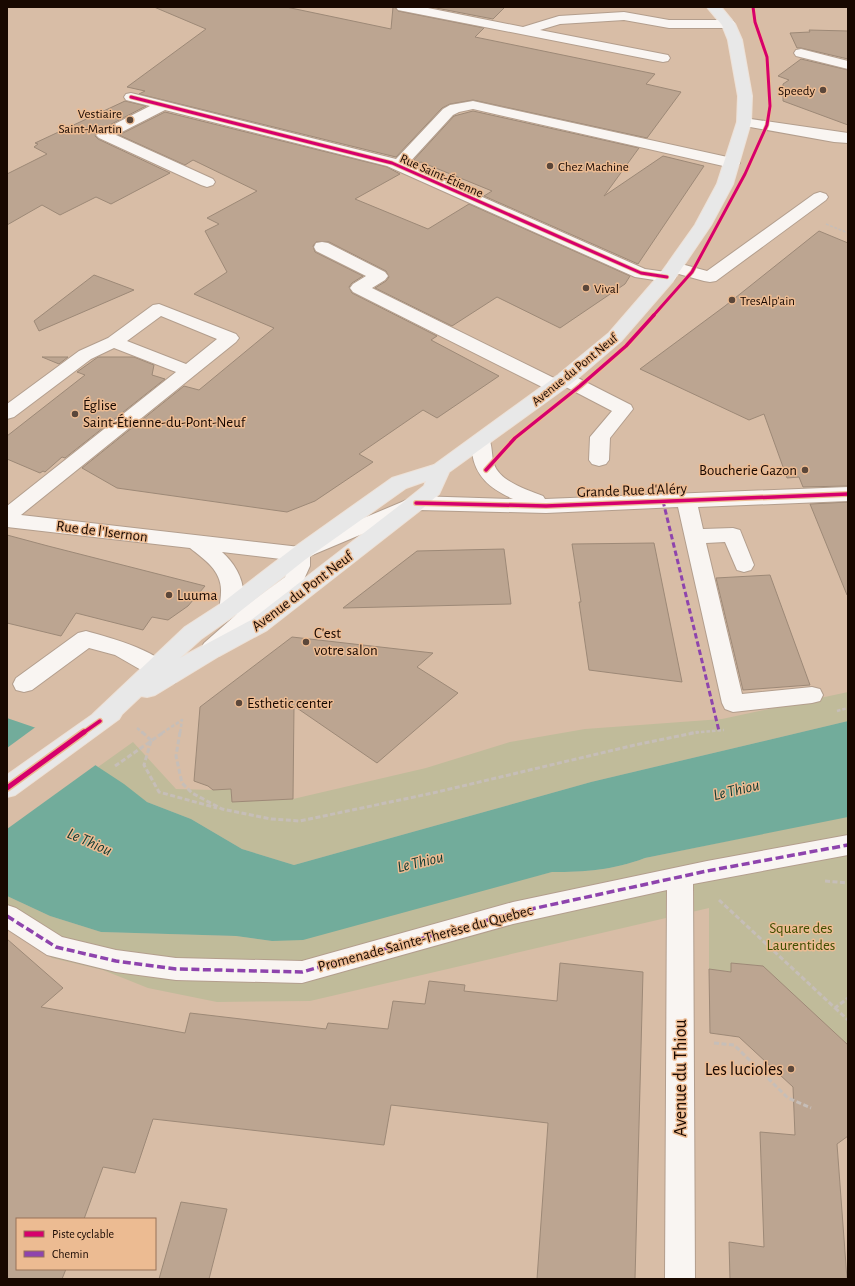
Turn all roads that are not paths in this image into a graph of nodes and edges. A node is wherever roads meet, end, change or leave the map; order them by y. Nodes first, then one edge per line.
1 (403, 7) edge
2 (714, 7) edge
3 (727, 7) edge
4 (728, 24) junction
5 (524, 31) junction
6 (802, 53) dead end
7 (663, 58) dead end
8 (848, 65) edge
9 (131, 97) dead end
10 (164, 105) junction
11 (744, 122) junction
12 (848, 138) edge
13 (732, 163) junction
14 (398, 166) junction
15 (207, 182) dead end
16 (820, 197) dead end
17 (322, 247) dead end
18 (670, 272) junction
19 (114, 342) junction
20 (189, 371) junction
21 (560, 382) junction
22 (7, 413) edge
23 (481, 441) junction
24 (599, 460) dead end
25 (441, 469) junction
26 (848, 494) edge
27 (686, 500) junction
28 (416, 502) junction
29 (546, 506) junction
30 (7, 516) edge
31 (7, 520) edge
32 (694, 536) junction
33 (196, 542) junction
34 (299, 554) junction
35 (744, 565) dead end
36 (230, 608) junction
37 (211, 650) junction
38 (162, 672) junction
39 (24, 684) dead end
40 (812, 695) dead end
41 (7, 788) edge
42 (848, 845) edge
43 (680, 877) junction
44 (7, 916) edge
45 (680, 1279) edge

1 - 5 street
2 - 4 main road, Avenue du Pont Neuf
3 - 4 main road, Avenue du Pont Neuf
4 - 5 street
4 - 11 main road, Avenue du Pont Neuf
5 - 7 street
6 - 8 street
9 - 10 street, Rue Saint-Étienne
10 - 14 street, Rue Saint-Étienne
10 - 15 street
11 - 12 street
11 - 13 main road, Avenue du Pont Neuf
13 - 14 street
13 - 18 main road, Avenue du Pont Neuf
14 - 18 street, Rue Saint-Étienne
16 - 18 street, Rue Saint-Étienne
17 - 21 street
18 - 21 main road, Avenue du Pont Neuf
19 - 20 street
19 - 20 street
19 - 22 street
20 - 30 street
21 - 23 main road, Avenue du Pont Neuf
21 - 24 street
23 - 25 main road, Avenue du Pont Neuf
23 - 29 street, Grande Rue d'Aléry
25 - 28 main road, Avenue du Pont Neuf
25 - 34 main road, Avenue du Pont Neuf
26 - 27 street, Grande Rue d'Aléry
27 - 29 street, Grande Rue d'Aléry
27 - 32 street
28 - 29 street, Grande Rue d'Aléry
28 - 34 street, Avenue du Pont Neuf
28 - 37 main road, Avenue du Pont Neuf
31 - 33 street, Rue de l'Isernon
32 - 35 street
32 - 40 street
33 - 34 street, Rue de l'Isernon
33 - 36 street
34 - 36 main road, Avenue du Pont Neuf
34 - 37 street
36 - 38 main road, Avenue du Pont Neuf
37 - 38 main road, Avenue du Pont Neuf
38 - 39 street
38 - 41 main road, Avenue du Pont Neuf
42 - 43 street, Promenade Sainte-Therèse du Quebec
43 - 44 street, Promenade Sainte-Therèse du Quebec
43 - 45 street, Avenue du Thiou

